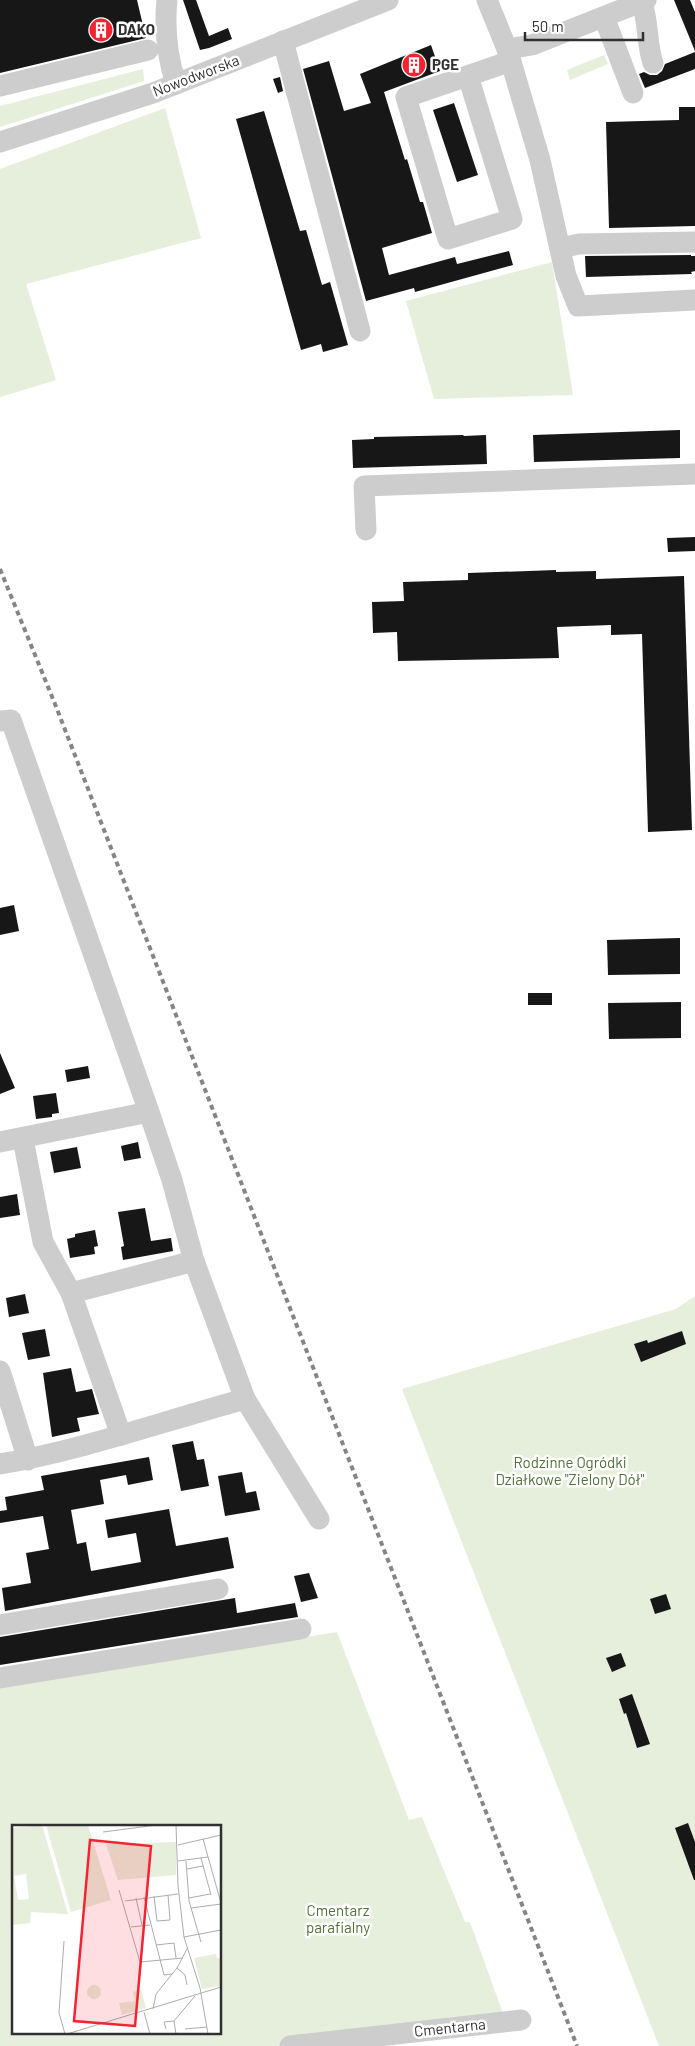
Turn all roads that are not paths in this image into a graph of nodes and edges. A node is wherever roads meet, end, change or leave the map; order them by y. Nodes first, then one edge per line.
1 (167, 0) edge
2 (487, 0) edge
3 (643, 1) edge
4 (375, 2) edge
5 (604, 17) junction
6 (284, 42) junction
7 (148, 50) dead end
8 (509, 55) junction
9 (653, 63) dead end
10 (468, 76) junction
11 (176, 84) junction
12 (0, 86) edge
13 (633, 92) dead end
14 (0, 142) edge
15 (695, 242) edge
16 (560, 248) junction
17 (695, 300) edge
18 (360, 331) dead end
19 (695, 474) edge
20 (366, 530) dead end
21 (0, 721) edge
22 (150, 1112) junction
23 (23, 1139) junction
24 (0, 1142) edge
25 (194, 1261) junction
26 (71, 1292) junction
27 (0, 1371) edge
28 (245, 1399) junction
29 (121, 1435) junction
30 (28, 1460) junction
31 (0, 1464) edge
32 (319, 1519) dead end
33 (218, 1589) dead end
34 (0, 1625) edge
35 (301, 1629) dead end
36 (0, 1678) edge
37 (520, 2020) dead end
38 (290, 2046) edge

1 - 11 street
2 - 8 street
3 - 5 street
3 - 9 street
4 - 6 street, Nowodworska
5 - 8 street
5 - 13 street
6 - 11 street, Nowodworska
6 - 18 street
7 - 12 street
8 - 10 street
8 - 16 street
10 - 10 street
11 - 14 street, Nowodworska
15 - 16 street
16 - 17 street
19 - 20 street
21 - 22 street
22 - 23 street
22 - 25 street
23 - 24 street
23 - 26 street
25 - 26 street
25 - 28 street
26 - 29 street
27 - 30 street
28 - 29 street
28 - 32 street
29 - 30 street
30 - 31 street
33 - 34 street
35 - 36 street
37 - 38 street, Cmentarna

